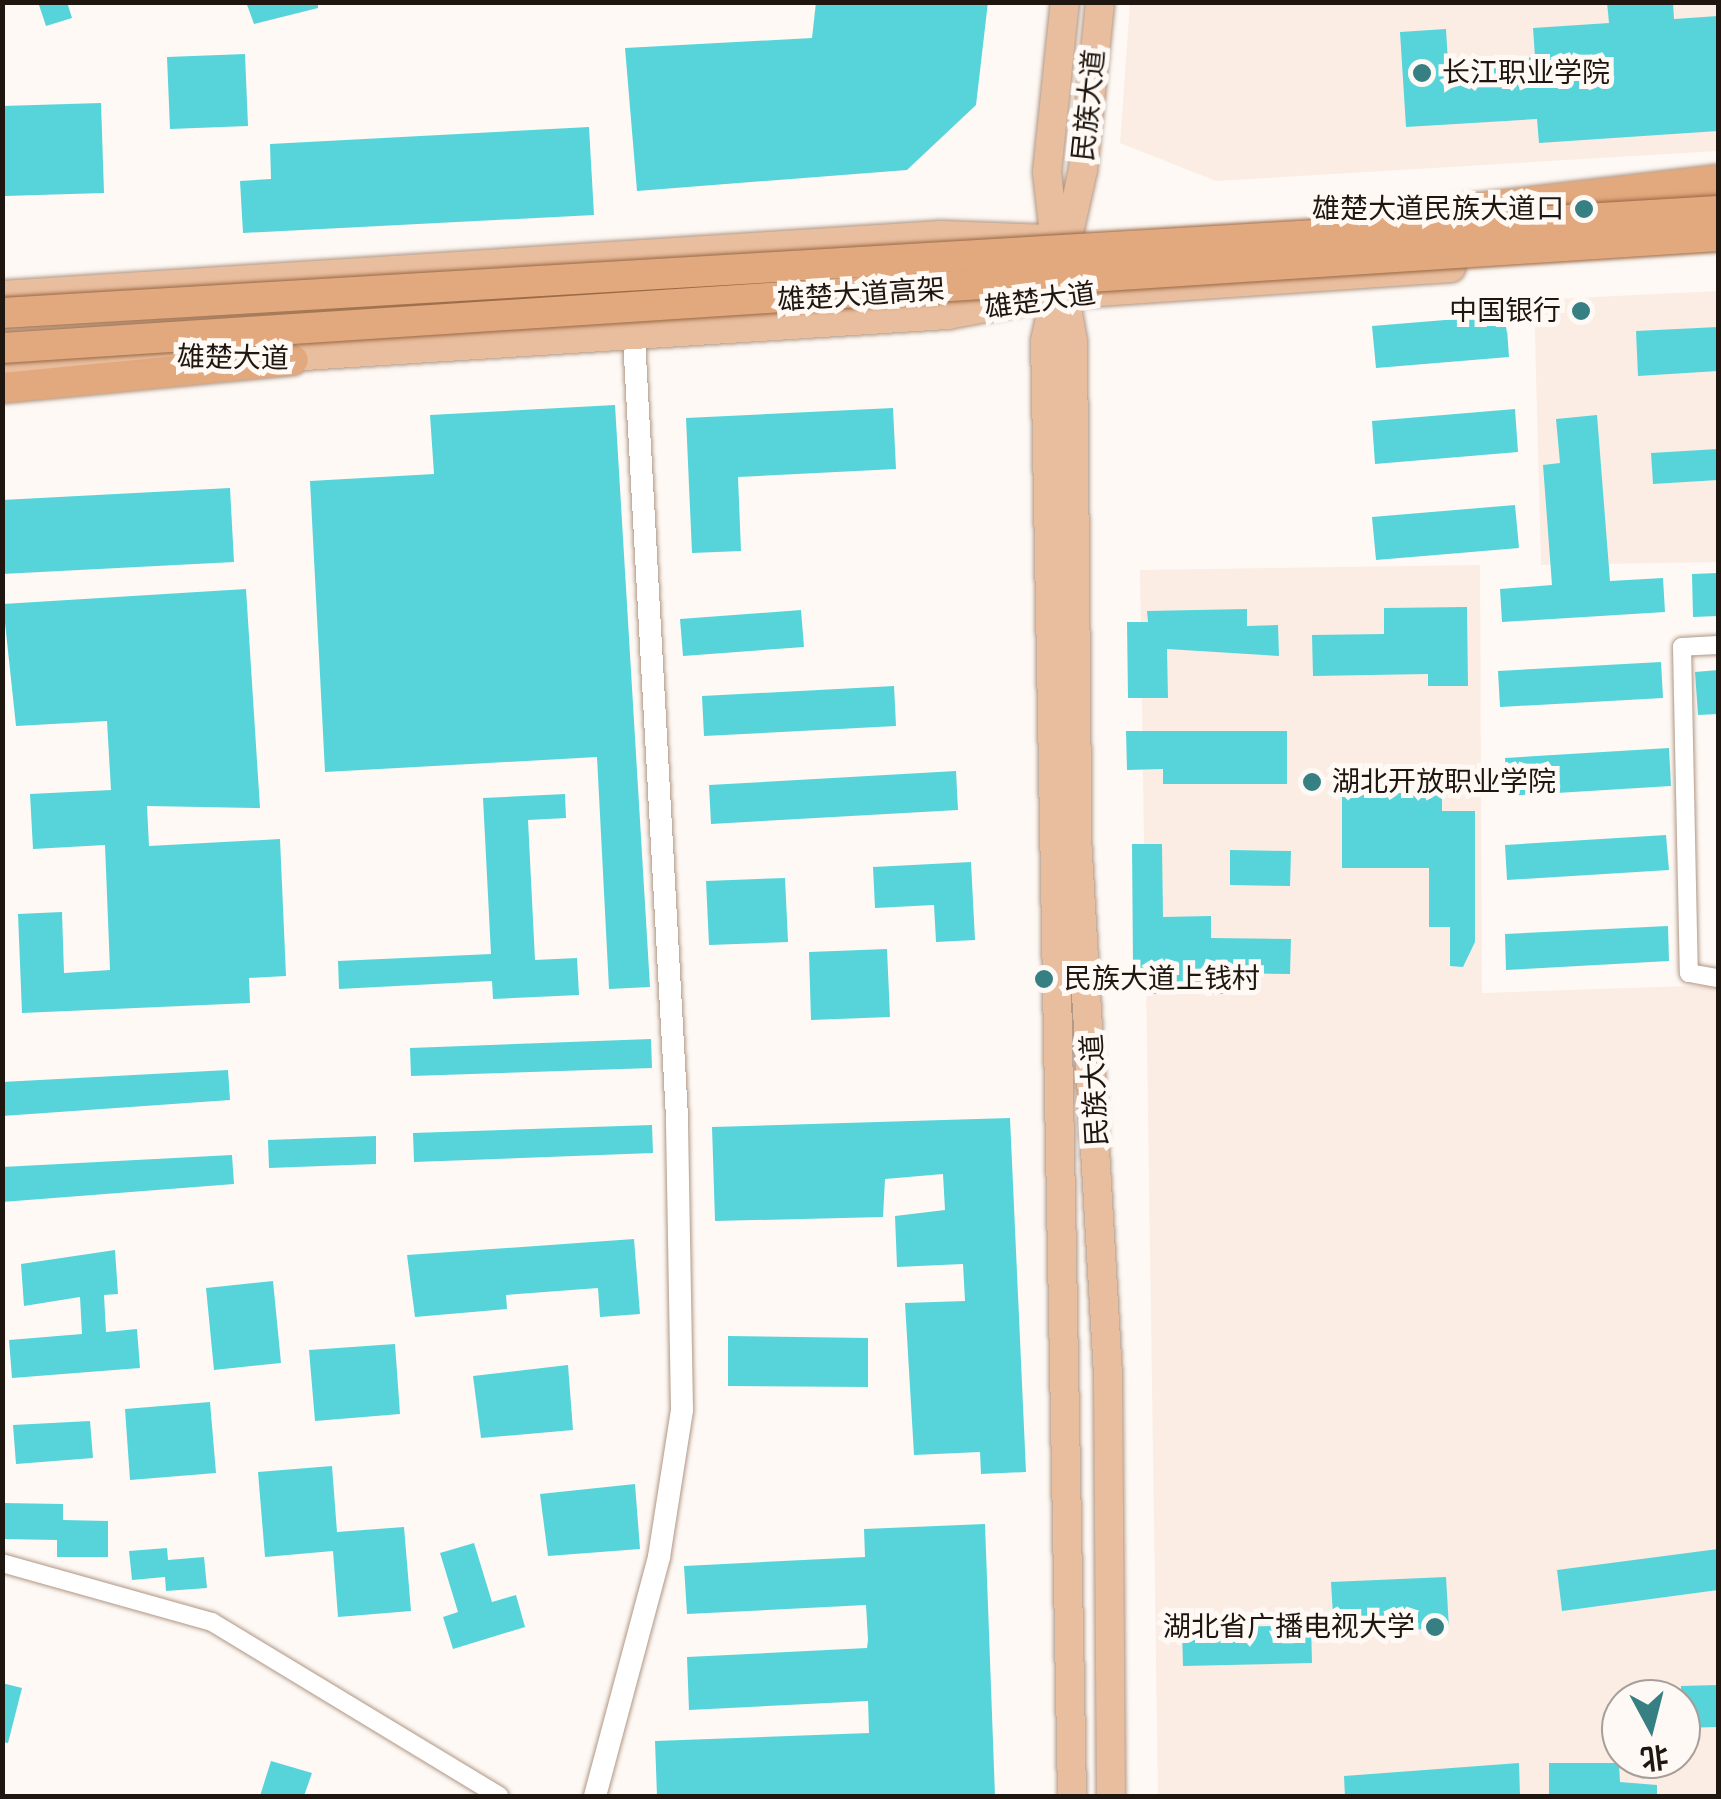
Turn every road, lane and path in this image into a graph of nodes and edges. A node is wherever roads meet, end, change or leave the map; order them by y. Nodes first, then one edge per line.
1 (1065, 2) edge
2 (1100, 2) edge
3 (1718, 180) edge
4 (1718, 196) edge
5 (1718, 210) edge
6 (1437, 213) junction
7 (1718, 236) edge
8 (1060, 248) junction
9 (1718, 249) edge
10 (1060, 294) junction
11 (2, 295) edge
12 (2, 313) edge
13 (634, 336) junction
14 (2, 348) edge
15 (293, 360) junction
16 (2, 367) edge
17 (2, 388) edge
18 (1718, 645) edge
19 (1718, 978) edge
20 (2, 1563) edge
21 (499, 1796) edge
22 (595, 1796) edge
23 (1072, 1796) edge
24 (1110, 1796) edge

1 - 8 main road, 民族大道
2 - 8 main road, 民族大道
3 - 6 highway
4 - 6 main road, 雄楚大道
5 - 12 highway, 雄楚大道高架, bridge
6 - 8 main road, 雄楚大道
7 - 14 highway, 雄楚大道高架, bridge
8 - 10 main road, 民族大道
8 - 11 main road, 雄楚大道
9 - 10 main road, 雄楚大道
10 - 13 main road, 雄楚大道
10 - 23 main road, 民族大道
10 - 24 main road, 民族大道
13 - 15 main road, 雄楚大道
13 - 22 street
15 - 16 main road, 雄楚大道
15 - 17 highway
18 - 19 street
20 - 21 street

